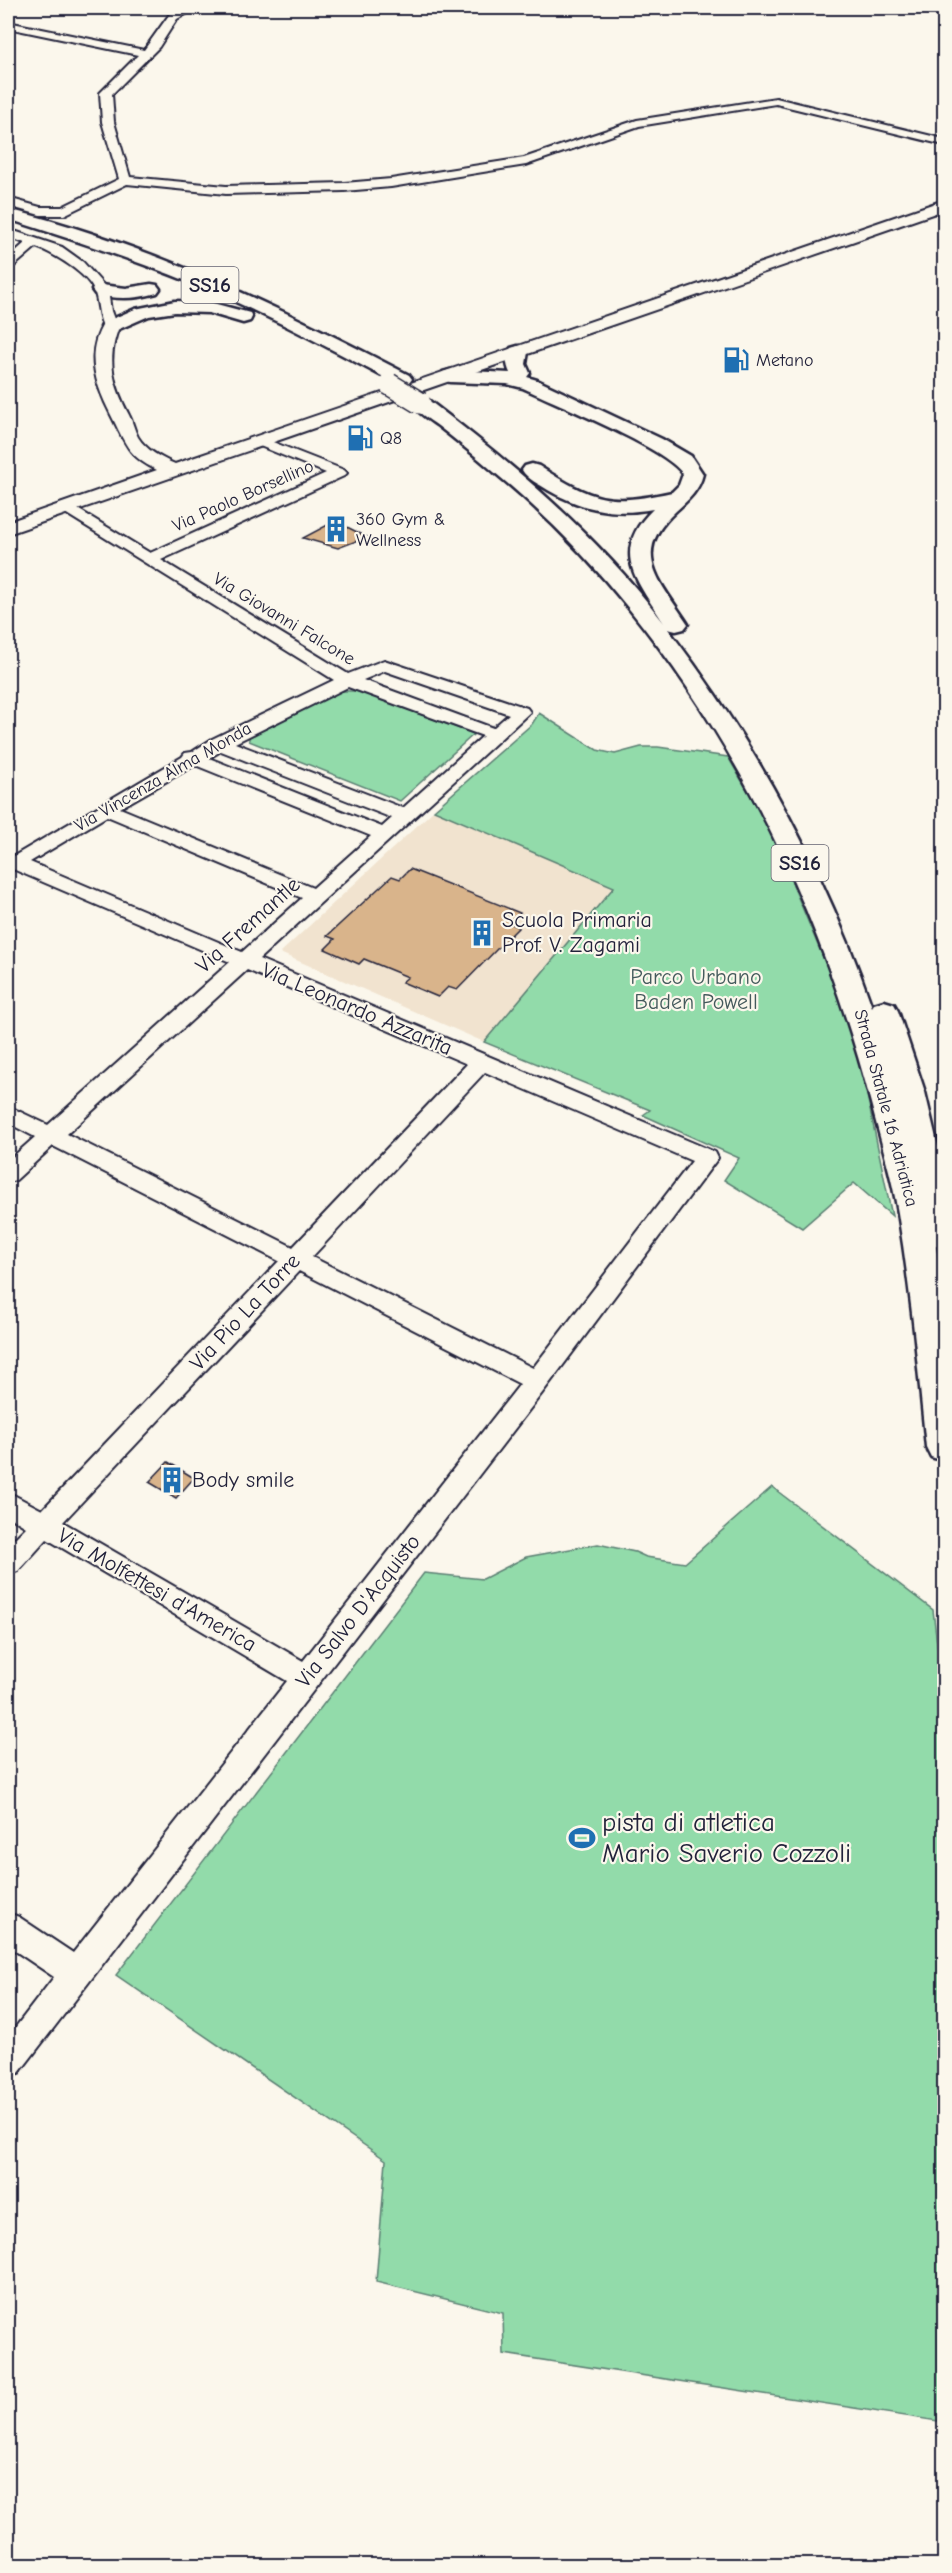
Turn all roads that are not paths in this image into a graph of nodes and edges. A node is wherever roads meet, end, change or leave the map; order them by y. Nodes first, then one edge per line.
1 (192, 8) edge
2 (8, 25) edge
3 (147, 54) junction
4 (945, 142) edge
5 (126, 180) junction
6 (8, 202) edge
7 (945, 205) edge
8 (8, 214) edge
9 (8, 222) edge
10 (8, 232) edge
11 (35, 241) junction
12 (94, 249) junction
13 (8, 264) edge
14 (151, 289) junction
15 (101, 290) junction
16 (110, 327) junction
17 (314, 343) junction
18 (518, 352) junction
19 (487, 363) junction
20 (450, 376) junction
21 (519, 378) junction
22 (395, 381) junction
23 (427, 401) junction
24 (260, 441) junction
25 (492, 443) junction
26 (147, 449) junction
27 (223, 453) junction
28 (173, 470) junction
29 (119, 489) junction
30 (678, 498) junction
31 (65, 508) junction
32 (8, 528) edge
33 (150, 559) junction
34 (681, 634) junction
35 (346, 680) junction
36 (522, 712) joint
37 (496, 735) junction
38 (218, 743) junction
39 (191, 758) junction
40 (105, 809) junction
41 (405, 816) junction
42 (385, 835) junction
43 (11, 862) edge
44 (316, 897) junction
45 (244, 961) junction
46 (482, 1062) junction
47 (8, 1114) edge
48 (50, 1136) junction
49 (707, 1158) joint
50 (8, 1174) edge
51 (945, 1238) edge
52 (295, 1259) junction
53 (537, 1381) junction
54 (945, 1447) edge
55 (8, 1503) edge
56 (44, 1524) junction
57 (8, 1563) edge
58 (307, 1678) junction
59 (8, 1928) edge
60 (76, 1974) junction
61 (8, 2062) edge

1 - 3 street
2 - 3 street
3 - 5 street
4 - 5 street
5 - 6 street
7 - 18 main road
8 - 22 highway, Strada Statale 16 Adriatica / SS16
9 - 12 highway, Strada Statale 16 Adriatica / SS16
10 - 11 street
11 - 13 street
11 - 15 street
12 - 14 highway
12 - 17 highway, Strada Statale 16 Adriatica / SS16
14 - 15 highway
14 - 16 highway
15 - 16 street
16 - 17 highway
16 - 26 main road
17 - 22 highway, Strada Statale 16 Adriatica / SS16
18 - 19 main road
18 - 21 highway
19 - 20 main road
19 - 21 highway
20 - 21 highway
20 - 24 main road
21 - 30 highway
22 - 23 highway, Strada Statale 16 Adriatica / SS16, bridge
23 - 25 highway, Strada Statale 16 Adriatica / SS16
23 - 54 highway, Strada Statale 16 Adriatica / SS16
24 - 27 main road
24 - 33 street, Via Paolo Borsellino
25 - 30 highway
25 - 34 highway, Strada Statale 16 Adriatica / SS16
26 - 27 main road
26 - 28 main road
26 - 29 main road
27 - 28 main road
28 - 29 main road
29 - 31 main road
30 - 34 highway
31 - 32 main road
31 - 33 street, Via Giovanni Falcone
33 - 35 street, Via Giovanni Falcone
34 - 51 highway, Strada Statale 16 Adriatica / SS16
35 - 36 street, Via Vincenza Alma Monda
35 - 37 street, Via Giovanni Falcone
35 - 38 street, Via Vincenza Alma Monda
36 - 37 street, Via Fremantle
37 - 41 street, Via Fremantle
38 - 39 street, Via Vincenza Alma Monda
38 - 41 street
39 - 40 street, Via Vincenza Alma Monda
39 - 42 street
40 - 43 street, Via Vincenza Alma Monda
40 - 44 street
41 - 42 street, Via Fremantle
42 - 44 street, Via Fremantle
43 - 45 street, Via Leonardo Azzarita
44 - 45 street, Via Fremantle
45 - 46 street, Via Leonardo Azzarita
45 - 48 street, Via Fremantle
46 - 49 street, Via Leonardo Azzarita
46 - 52 street, Via Pio La Torre
47 - 48 street
48 - 50 street, Via Fremantle
48 - 52 street
49 - 53 street, Via Salvo D'Acquisto
52 - 53 street
52 - 56 street, Via Pio La Torre
53 - 58 street, Via Salvo D'Acquisto
55 - 56 street, Via Molfettesi d'America
56 - 57 street, Via Pio La Torre
56 - 58 street, Via Molfettesi d'America
58 - 60 street, Via Salvo D'Acquisto
59 - 60 street
60 - 61 street, Via Salvo D'Acquisto

